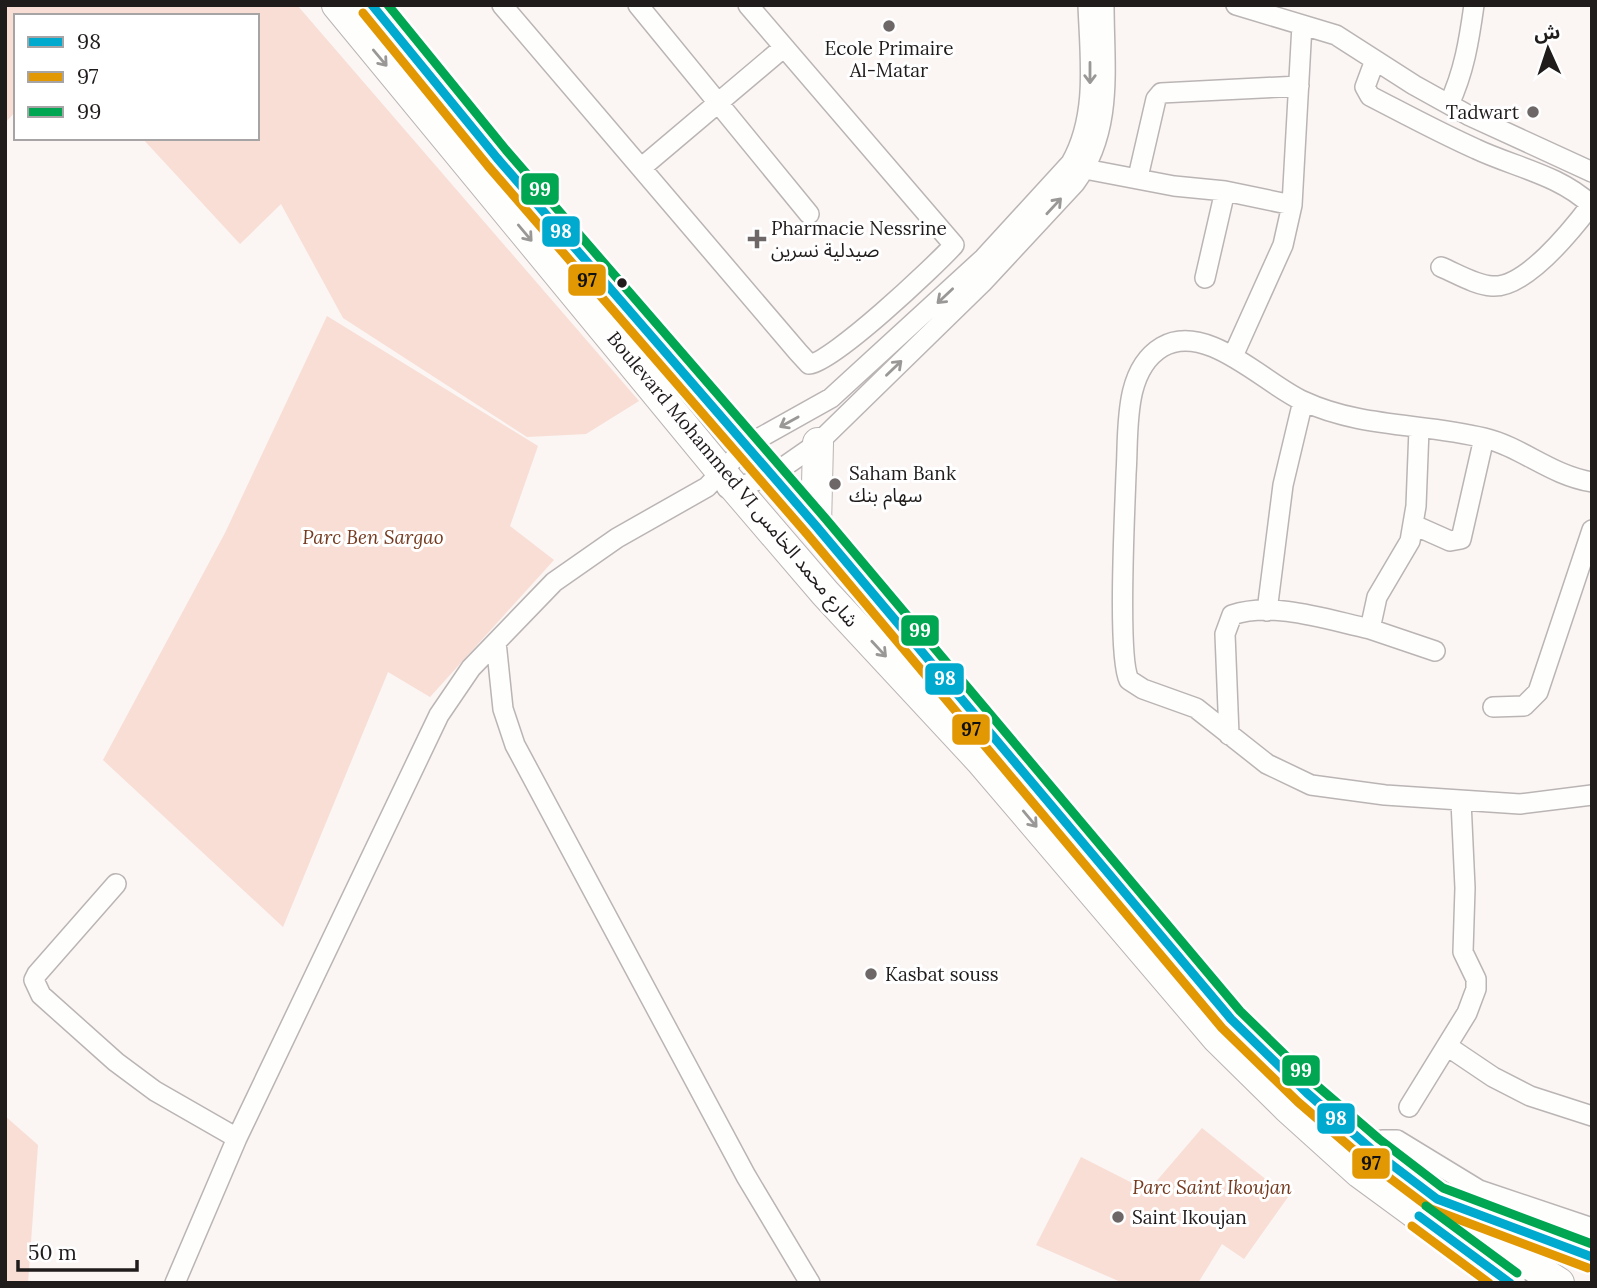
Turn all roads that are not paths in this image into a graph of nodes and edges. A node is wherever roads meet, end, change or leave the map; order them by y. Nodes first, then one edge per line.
1 (337, 5) edge
2 (372, 5) edge
3 (502, 5) edge
4 (638, 5) edge
5 (748, 5) edge
6 (1088, 5) edge
7 (1104, 5) edge
8 (1236, 5) edge
9 (1474, 5) edge
10 (1301, 25) junction
11 (783, 48) junction
12 (1375, 60) junction
13 (1299, 86) junction
14 (718, 101) junction
15 (1449, 104) junction
16 (641, 168) junction
17 (1085, 169) junction
18 (1592, 172) edge
19 (1138, 177) junction
20 (1225, 191) junction
21 (1292, 205) junction
22 (1592, 205) edge
23 (809, 214) dead end
24 (954, 245) junction
25 (975, 267) junction
26 (1441, 267) dead end
27 (1205, 278) dead end
28 (1233, 356) junction
29 (1303, 401) junction
30 (1419, 429) junction
31 (1484, 438) junction
32 (818, 443) junction
33 (747, 445) junction
34 (772, 475) junction
35 (722, 482) junction
36 (1592, 482) edge
37 (1414, 525) junction
38 (816, 526) junction
39 (1592, 530) edge
40 (1268, 611) junction
41 (1370, 629) junction
42 (496, 642) junction
43 (1435, 651) dead end
44 (1493, 707) dead end
45 (1228, 735) junction
46 (1592, 795) edge
47 (1461, 801) junction
48 (116, 884) dead end
49 (1447, 1046) junction
50 (1409, 1107) dead end
51 (1592, 1116) edge
52 (237, 1138) junction
53 (1371, 1149) junction
54 (1437, 1199) junction
55 (1592, 1228) edge
56 (1592, 1257) edge
57 (175, 1283) edge
58 (810, 1283) edge
59 (1510, 1283) edge
60 (1559, 1283) edge

1 -> 35 main road, Boulevard Mohammed VI شارع محمد الخامس
2 - 33 main road, Boulevard Mohammed VI شارع محمد الخامس
3 - 16 street
4 - 14 street
5 - 11 street
6 -> 25 street
7 - 17 street
8 - 10 street
9 - 15 street
10 - 12 street
10 - 13 street
11 - 14 street
11 - 24 street
12 - 15 street
12 - 22 street
13 - 19 street
13 - 21 street
14 - 16 street
14 - 23 street
15 - 18 street
16 - 24 street
17 - 19 street
32 -> 17 street
19 - 20 street
20 - 21 street
20 - 27 street
21 - 28 street
22 - 26 street
24 - 25 street
25 -> 33 street
28 - 29 street
28 - 45 street
29 - 30 street
29 - 40 street
30 - 31 street
30 - 37 street
31 - 36 street
31 - 37 street
32 - 34 street
32 - 38 main road
33 - 34 main road, Boulevard Mohammed VI شارع محمد الخامس
33 - 35 street
34 - 35 street
34 - 38 main road, Boulevard Mohammed VI شارع محمد الخامس
35 - 42 street
35 -> 59 main road, Boulevard Mohammed VI شارع محمد الخامس
37 - 41 street
38 - 53 main road, Boulevard Mohammed VI شارع محمد الخامس
39 - 44 street
40 - 41 street
40 - 45 street
41 - 43 street
42 - 52 street
42 - 58 street
45 - 47 street
46 - 47 street
47 - 49 street
48 - 52 street
49 - 50 street
49 - 51 street
52 - 57 street
53 - 54 main road, Boulevard Mohammed VI شارع محمد الخامس
53 - 55 street
54 - 56 street
54 - 60 main road, Boulevard Mohammed VI شارع محمد الخامس

